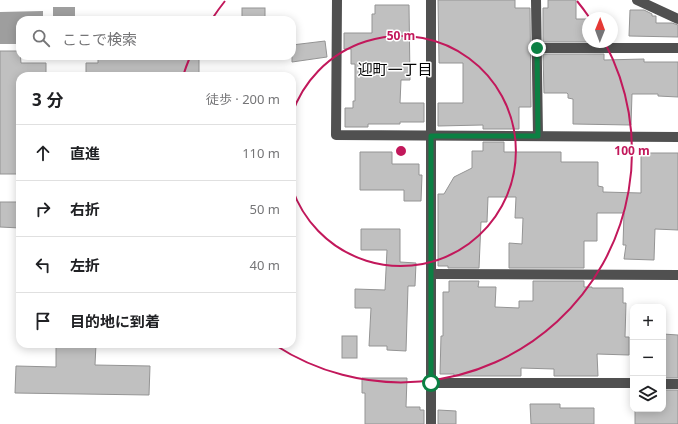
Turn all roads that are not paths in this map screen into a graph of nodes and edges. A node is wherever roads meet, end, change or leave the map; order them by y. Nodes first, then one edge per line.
1 (337, 0) edge
2 (431, 0) edge
3 (536, 0) edge
4 (637, 0) edge
5 (678, 19) edge
6 (537, 48) junction
7 (678, 48) edge
8 (431, 136) junction
9 (538, 136) junction
10 (678, 137) edge
11 (431, 274) junction
12 (678, 275) edge
13 (431, 383) junction
14 (630, 384) edge
15 (666, 384) edge
16 (678, 384) edge
17 (431, 424) edge

1 - 8 street
2 - 8 street
3 - 6 street
4 - 5 street
6 - 7 street
6 - 9 street
8 - 9 street
8 - 11 street
9 - 10 street
11 - 12 street
11 - 13 street
13 - 14 street
13 - 17 street
15 - 16 street

